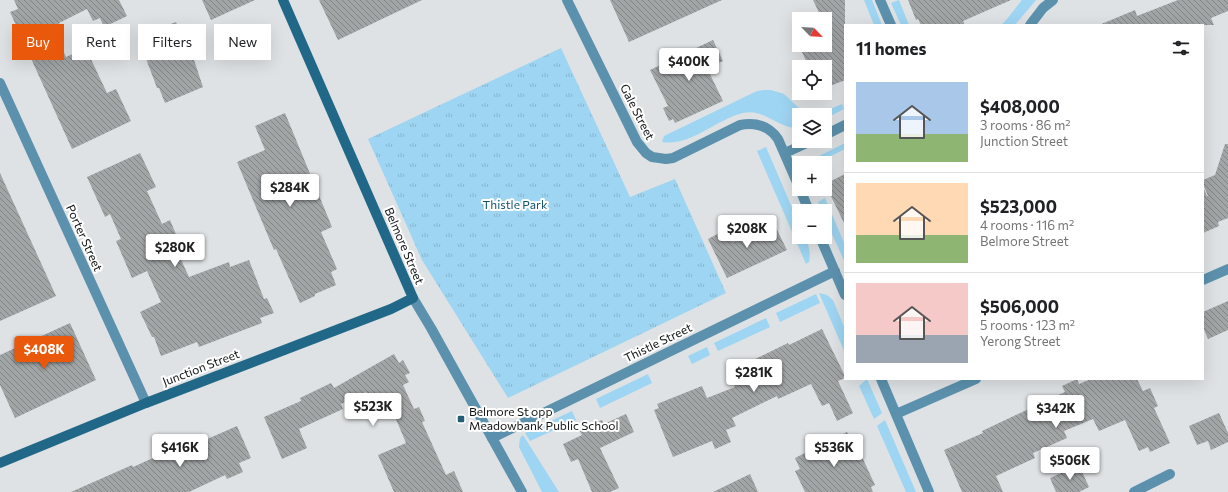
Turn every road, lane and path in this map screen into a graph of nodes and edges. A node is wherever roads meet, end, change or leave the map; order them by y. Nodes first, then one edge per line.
1 (283, 0) edge
2 (567, 0) edge
3 (880, 0) edge
4 (1053, 0) edge
5 (891, 24) edge
6 (1031, 24) edge
7 (0, 83) edge
8 (844, 126) edge
9 (832, 132) edge
10 (797, 148) edge
11 (785, 154) junction
12 (792, 171) edge
13 (823, 244) edge
14 (1228, 270) edge
15 (835, 271) junction
16 (1204, 280) edge
17 (844, 293) edge
18 (413, 298) junction
19 (881, 380) edge
20 (974, 380) edge
21 (146, 403) junction
22 (896, 414) junction
23 (492, 438) junction
24 (0, 464) edge
25 (1170, 474) dead end
26 (522, 492) edge
27 (929, 492) edge
28 (1134, 492) edge

1 - 18 main road, Belmore Street
2 - 11 street, Gale Street
3 - 5 street
4 - 6 street
7 - 21 street, Porter Street
8 - 9 street
10 - 11 street
11 - 12 street, Gale Street
13 - 15 street
14 - 16 street
15 - 17 street
15 - 23 street, Thistle Street
18 - 21 main road, Junction Street
18 - 23 street, Belmore Street
19 - 22 street
20 - 22 street
21 - 24 main road, Junction Street
22 - 27 street
23 - 26 street, Belmore Street
25 - 28 street

